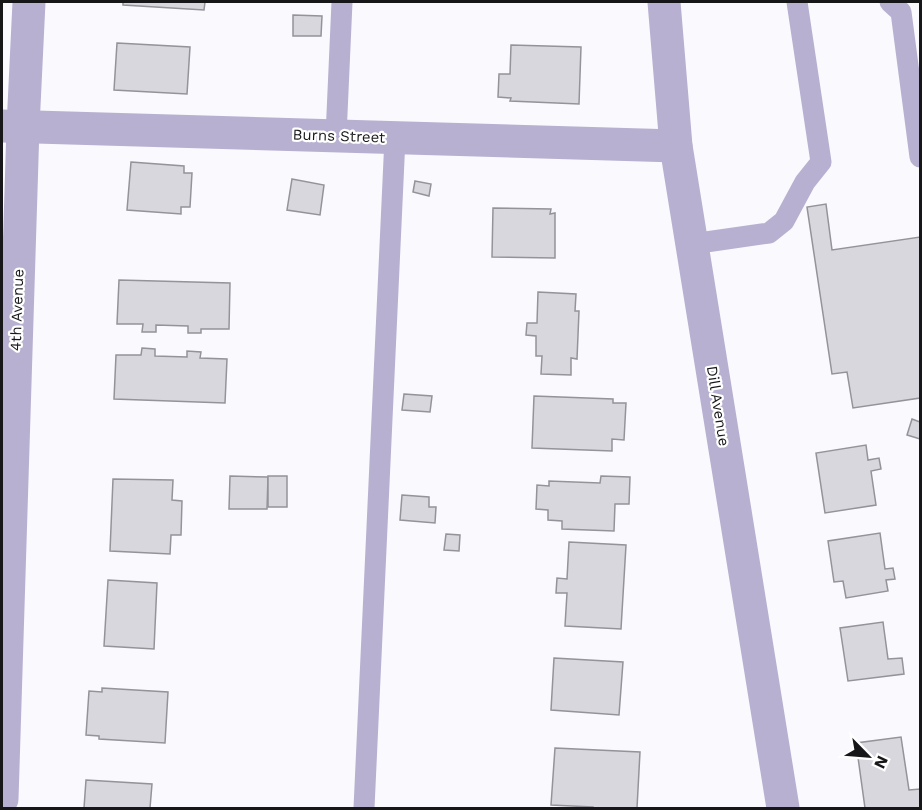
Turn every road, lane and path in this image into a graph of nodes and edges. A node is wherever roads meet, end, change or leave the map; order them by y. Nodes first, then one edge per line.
1 (30, 2) edge
2 (342, 2) edge
3 (664, 2) edge
4 (797, 2) edge
5 (890, 2) edge
6 (12, 126) edge
7 (336, 136) junction
8 (395, 138) junction
9 (676, 146) junction
10 (921, 157) edge
11 (692, 244) junction
12 (2, 799) edge
13 (364, 808) edge
14 (783, 808) edge

1 - 6 street, 4th Avenue
2 - 7 lane
3 - 9 street, Dill Avenue
4 - 11 lane
5 - 10 lane
6 - 7 street, Burns Street
6 - 12 street, 4th Avenue
7 - 8 street, Burns Street
8 - 9 street, Burns Street
8 - 13 lane
9 - 11 street, Dill Avenue
11 - 14 street, Dill Avenue

